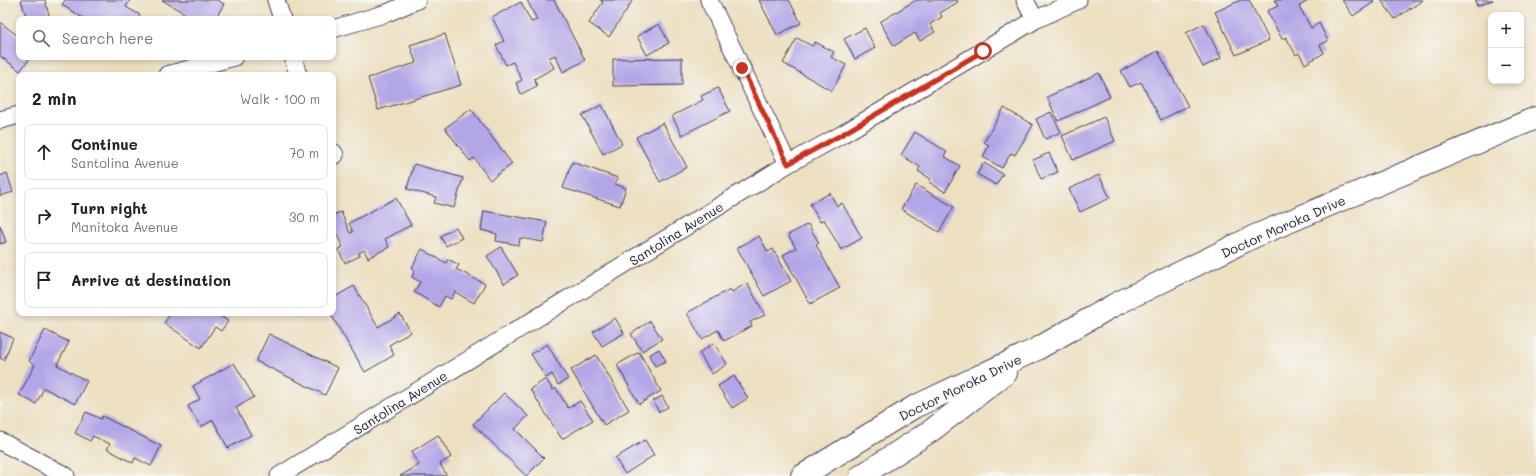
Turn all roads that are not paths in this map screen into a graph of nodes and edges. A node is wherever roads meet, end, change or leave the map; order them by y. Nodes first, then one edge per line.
1 (276, 0) edge
2 (417, 0) edge
3 (709, 0) edge
4 (1025, 0) edge
5 (1078, 0) edge
6 (281, 16) edge
7 (1035, 20) junction
8 (336, 28) edge
9 (223, 60) edge
10 (294, 60) edge
11 (178, 72) edge
12 (297, 72) edge
13 (16, 116) edge
14 (1536, 118) edge
15 (0, 120) edge
16 (788, 164) junction
17 (1037, 349) junction
18 (0, 441) edge
19 (66, 476) edge
20 (279, 476) edge
21 (802, 476) edge
22 (861, 476) edge

1 - 6 street
2 - 8 street
3 - 16 street
4 - 7 street
5 - 7 street, Santolina Avenue
7 - 16 street, Santolina Avenue
9 - 11 street
10 - 12 street
13 - 15 street
14 - 17 main road, Doctor Moroka Drive
16 - 20 street, Santolina Avenue
17 - 21 main road, Doctor Moroka Drive
17 - 22 main road, Doctor Moroka Drive
18 - 19 street

